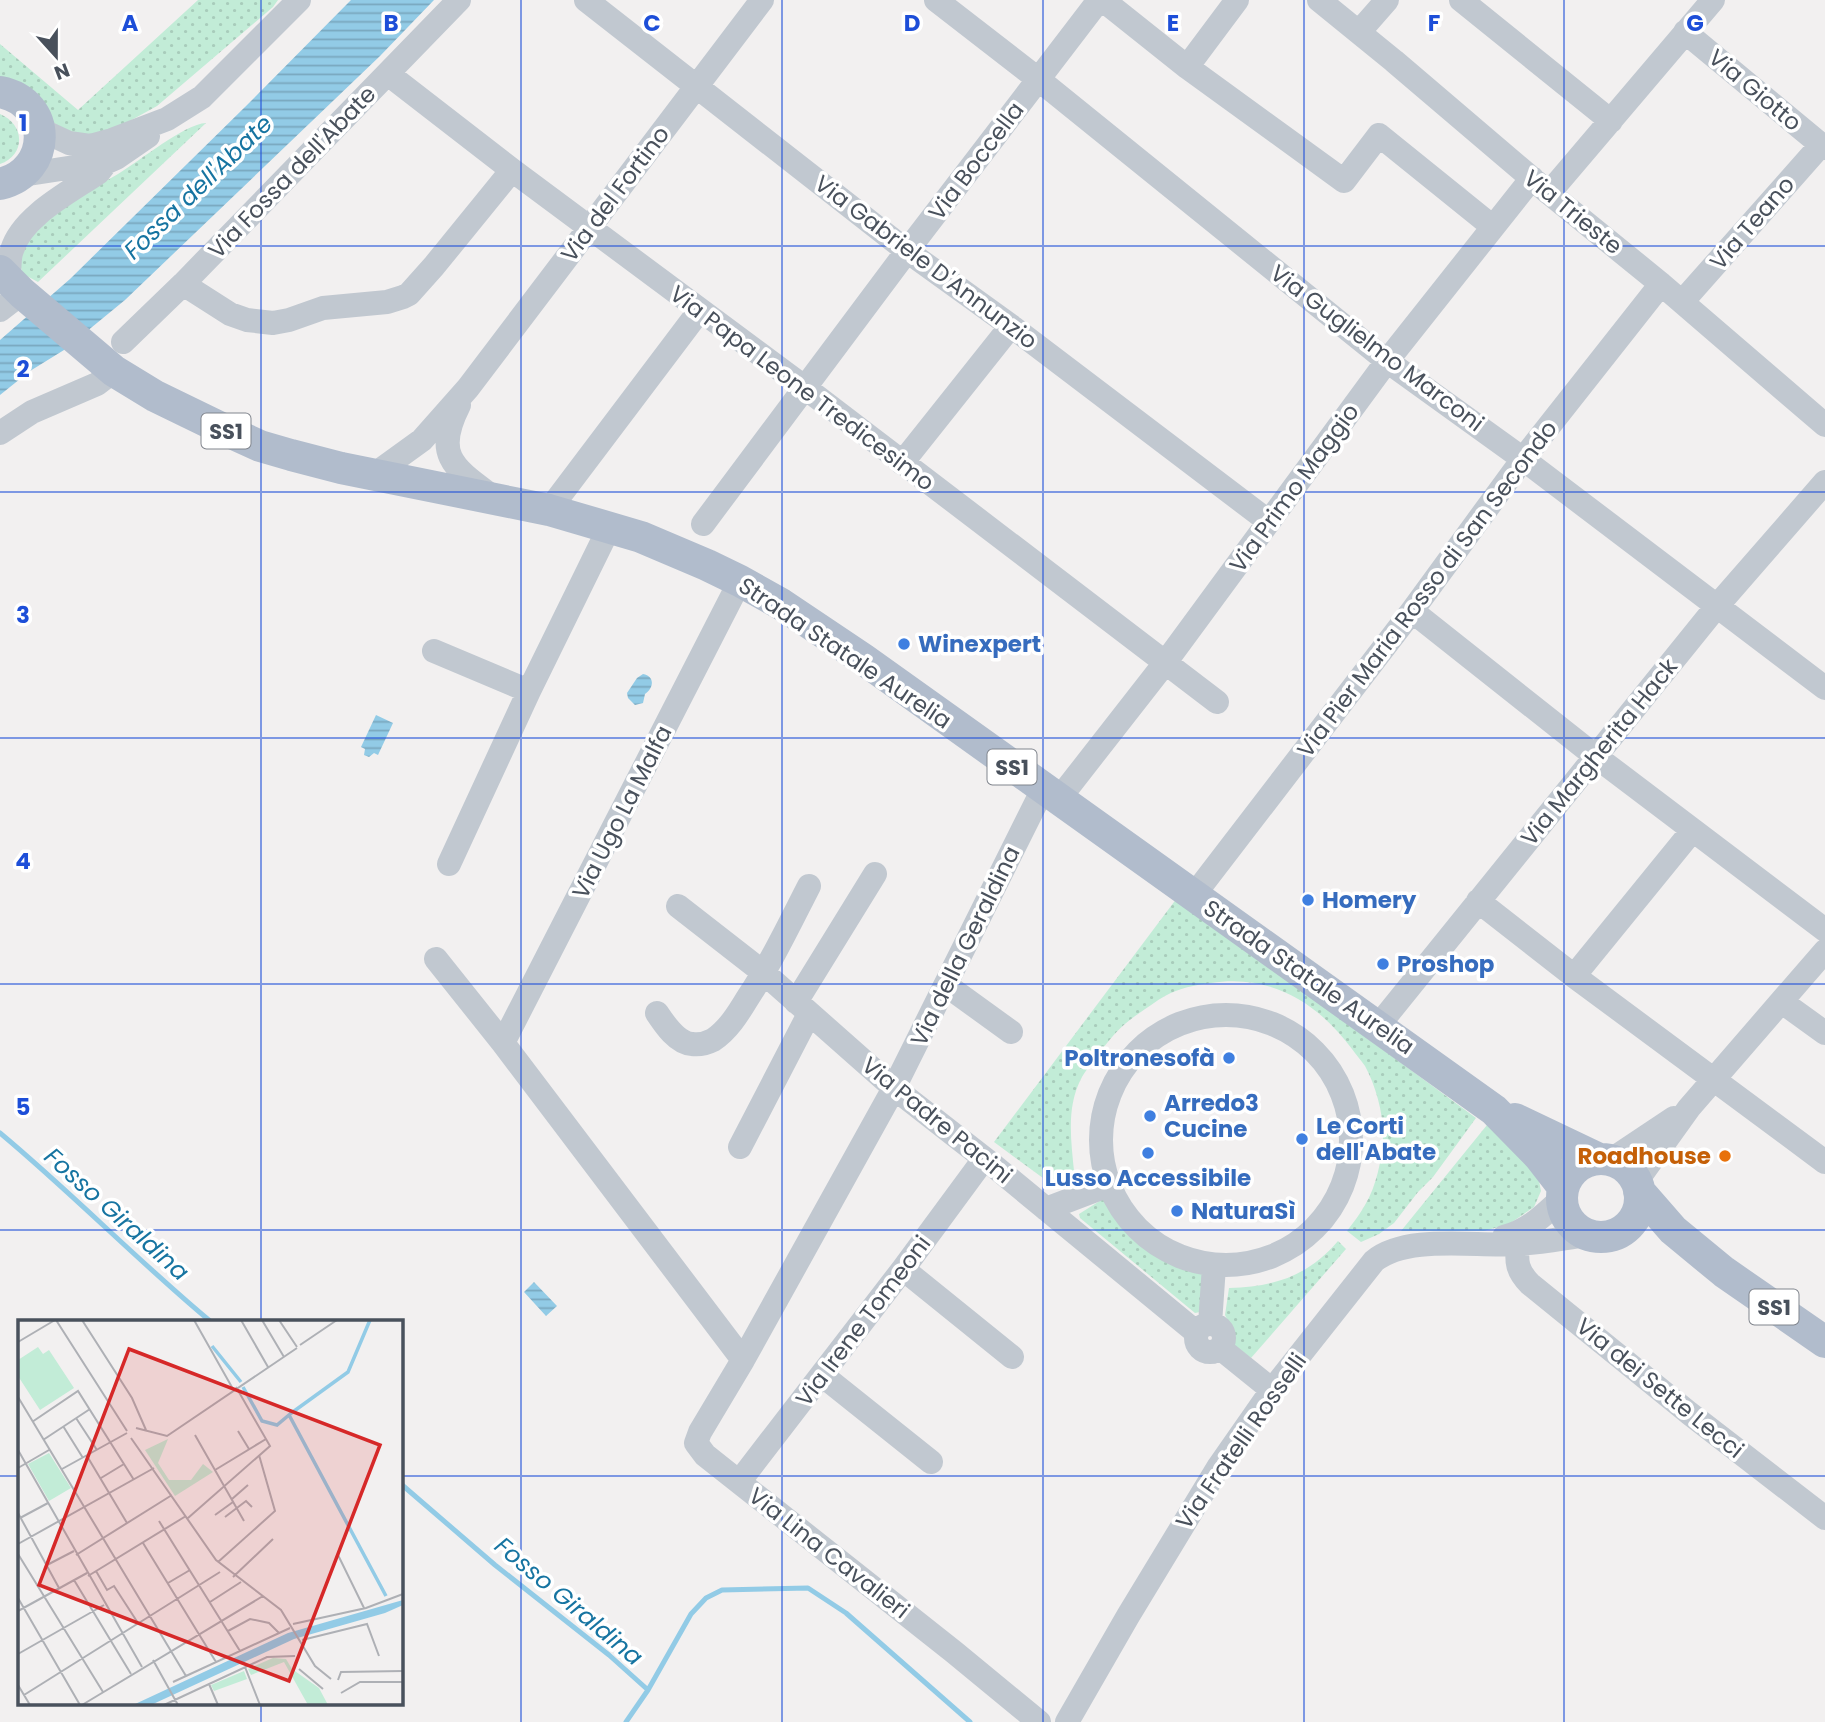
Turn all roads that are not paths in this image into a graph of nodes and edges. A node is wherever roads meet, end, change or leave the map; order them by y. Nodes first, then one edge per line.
1 (299, 0) edge
2 (459, 0) edge
3 (586, 0) edge
4 (762, 0) edge
5 (936, 0) edge
6 (1101, 0) edge
7 (1237, 0) edge
8 (1319, 0) edge
9 (1387, 0) edge
10 (1461, 0) edge
11 (1713, 0) edge
12 (1359, 32) junction
13 (1685, 32) junction
14 (1187, 67) junction
15 (388, 74) junction
16 (1038, 79) junction
17 (696, 85) junction
18 (0, 92) edge
19 (167, 119) junction
20 (1611, 121) junction
21 (39, 129) junction
22 (1823, 147) edge
23 (107, 162) junction
24 (512, 170) junction
25 (6, 183) edge
26 (1540, 186) junction
27 (1493, 227) junction
28 (590, 228) junction
29 (907, 251) junction
30 (11, 283) edge
31 (183, 284) junction
32 (1661, 284) junction
33 (1682, 302) junction
34 (699, 310) junction
35 (1011, 326) junction
36 (109, 355) junction
37 (1387, 361) junction
38 (804, 387) junction
39 (468, 388) junction
40 (1825, 425) edge
41 (0, 433) edge
42 (422, 440) junction
43 (447, 448) junction
44 (1523, 459) junction
45 (902, 463) junction
46 (375, 474) junction
47 (1825, 482) edge
48 (426, 484) junction
49 (494, 498) junction
50 (549, 510) junction
51 (1268, 521) junction
52 (703, 524) dead end
53 (610, 528) junction
54 (740, 581) junction
55 (1717, 606) junction
56 (1412, 611) junction
57 (434, 652) dead end
58 (1165, 663) junction
59 (1825, 688) edge
60 (529, 691) junction
61 (1217, 702) dead end
62 (1595, 756) junction
63 (1051, 795) junction
64 (1692, 831) junction
65 (449, 864) dead end
66 (875, 873) dead end
67 (809, 886) dead end
68 (1194, 895) junction
69 (1478, 901) junction
70 (678, 906) dead end
71 (1825, 930) edge
72 (1825, 951) edge
73 (436, 959) dead end
74 (764, 974) junction
75 (1574, 976) junction
76 (946, 985) junction
77 (1782, 1002) junction
78 (803, 1008) junction
79 (657, 1013) dead end
80 (1378, 1026) junction
81 (1011, 1032) dead end
82 (1825, 1033) edge
83 (503, 1043) junction
84 (1714, 1080) junction
85 (894, 1088) junction
86 (1689, 1108) junction
87 (1494, 1110) junction
88 (740, 1147) dead end
89 (984, 1159) junction
90 (1605, 1160) junction
91 (1825, 1162) edge
92 (1109, 1185) junction
93 (1638, 1187) junction
94 (1562, 1193) junction
95 (1046, 1209) junction
96 (1618, 1233) junction
97 (1587, 1235) junction
98 (1476, 1244) junction
99 (1518, 1244) junction
100 (1214, 1266) junction
101 (903, 1269) junction
102 (1724, 1272) junction
103 (1204, 1329) junction
104 (1825, 1342) edge
105 (1012, 1357) dead end
106 (743, 1360) junction
107 (822, 1375) junction
108 (1272, 1390) junction
109 (931, 1462) dead end
110 (739, 1482) junction
111 (1825, 1518) edge
112 (1069, 1721) edge
113 (1038, 1722) edge

1 - 19 street
2 - 15 street, Via Fossa dell'Abate
3 - 17 street, Via Gabriele D'Annunzio
4 - 17 street, Via del Fortino
5 - 16 street, Via Guglielmo Marconi
6 - 14 street
6 - 16 street, Via Boccella
7 - 14 street
8 - 12 street, Via Trieste
9 - 12 street
10 - 20 street
11 - 13 street, Via Primo Maggio
12 - 26 street, Via Trieste
13 - 20 street, Via Primo Maggio
13 - 22 street, Via Giotto
14 - 27 street
15 - 24 street, Via Papa Leone Tredicesimo
15 - 31 street, Via Fossa dell'Abate
16 - 29 street, Via Boccella
16 - 37 street, Via Guglielmo Marconi
17 - 28 street, Via del Fortino
17 - 29 street, Via Gabriele D'Annunzio
18 - 21 main road
19 - 21 street
19 - 23 street
20 - 26 street, Via Primo Maggio
21 - 25 main road
22 - 33 street, Via Teano
23 - 25 street
23 - 30 street
24 - 28 street, Via Papa Leone Tredicesimo
24 - 31 street
26 - 27 street, Via Primo Maggio
26 - 32 street, Via Trieste
27 - 37 street, Via Primo Maggio
28 - 34 street, Via Papa Leone Tredicesimo
28 - 39 street, Via del Fortino
29 - 35 street, Via Gabriele D'Annunzio
29 - 38 street, Via Boccella
30 - 36 main road, Strada Statale Aurelia / SS1
31 - 36 street, Via Fossa dell'Abate
32 - 33 street, Via Trieste
32 - 44 street, Via Pier Maria Rosso di San Secondo
33 - 40 street, Via Trieste
34 - 38 street, Via Papa Leone Tredicesimo
34 - 50 street
35 - 45 street
35 - 51 street, Via Gabriele D'Annunzio
36 - 41 street, Via Fossa dell'Abate
36 - 46 main road, Strada Statale Aurelia / SS1
37 - 44 street, Via Guglielmo Marconi
37 - 51 street, Via Primo Maggio
38 - 45 street, Via Papa Leone Tredicesimo
38 - 52 street, Via Boccella
39 - 42 street, Via del Fortino
39 - 43 street, Via del Fortino
42 - 46 street, Via del Fortino
42 - 48 street
43 - 48 street, Via del Fortino
43 - 49 street
44 - 55 street, Via Guglielmo Marconi
44 - 56 street, Via Pier Maria Rosso di San Secondo
45 - 58 street, Via Papa Leone Tredicesimo
46 - 48 main road, Strada Statale Aurelia / SS1
47 - 55 street, Via Margherita Hack
48 - 49 main road, Strada Statale Aurelia / SS1
49 - 50 main road, Strada Statale Aurelia / SS1
50 - 53 main road, Strada Statale Aurelia / SS1
51 - 58 street, Via Primo Maggio
53 - 54 main road, Strada Statale Aurelia / SS1
53 - 60 street
54 - 63 main road, Strada Statale Aurelia / SS1
54 - 83 street, Via Ugo La Malfa
55 - 59 street, Via Guglielmo Marconi
55 - 62 street, Via Margherita Hack
56 - 62 street
56 - 68 street, Via Pier Maria Rosso di San Secondo
57 - 60 street
58 - 61 street, Via Papa Leone Tredicesimo
58 - 63 street, Via Primo Maggio
60 - 65 street
62 - 64 street
62 - 69 street, Via Margherita Hack
63 - 68 main road, Strada Statale Aurelia / SS1
63 - 76 street, Via della Geraldina
64 - 71 street
64 - 75 street
66 - 78 street
67 - 74 street
68 - 80 main road, Strada Statale Aurelia / SS1
69 - 75 street
69 - 80 street, Via Margherita Hack
70 - 74 street, Via Padre Pacini
72 - 77 street
73 - 83 street
74 - 78 street, Via Padre Pacini
74 - 79 street
75 - 84 street
76 - 81 street
76 - 85 street, Via della Geraldina
77 - 82 street
77 - 84 street
78 - 85 street, Via Padre Pacini
78 - 88 street
80 - 87 main road, Strada Statale Aurelia / SS1
83 - 106 street
84 - 86 street
84 - 91 street
85 - 89 street, Via Padre Pacini
85 - 106 street, Via della Geraldina
86 - 90 street
86 - 93 street
87 - 90 main road, Strada Statale Aurelia / SS1
87 - 94 main road, Strada Statale Aurelia / SS1
89 - 95 street, Via Padre Pacini
89 - 101 street, Via Irene Tomeoni
90 - 93 main road, SS1
90 - 94 main road
92 - 95 street
92 - 100 street
92 - 100 street
93 - 96 main road
93 - 102 main road, SS1
94 - 97 main road, SS1
94 - 98 street, Via Fratelli Rosselli
95 - 103 street, Via Padre Pacini
96 - 97 main road, SS1
96 - 102 main road, SS1
97 - 99 street, Via Fratelli Rosselli
98 - 99 street, Via Fratelli Rosselli
98 - 108 street, Via Fratelli Rosselli
99 - 111 street, Via dei Sette Lecci
100 - 103 street
101 - 105 street
101 - 107 street, Via Irene Tomeoni
102 - 104 main road, SS1
103 - 108 street, Via Padre Pacini
106 - 110 street, Via Lina Cavalieri
107 - 109 street
107 - 110 street, Via Irene Tomeoni
108 - 112 street, Via Fratelli Rosselli
110 - 113 street, Via Lina Cavalieri

